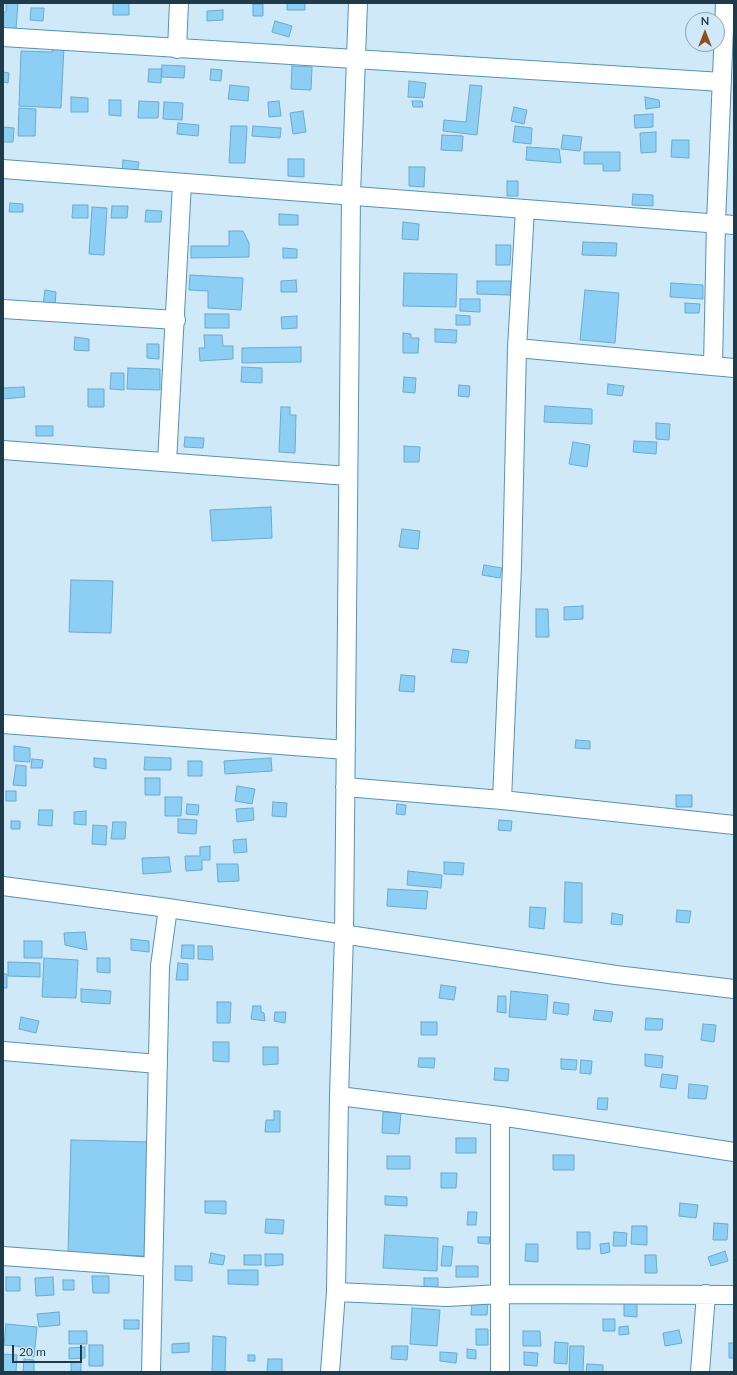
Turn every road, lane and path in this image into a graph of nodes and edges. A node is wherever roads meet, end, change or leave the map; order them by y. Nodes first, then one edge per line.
1 (179, 3) edge
2 (358, 3) edge
3 (726, 3) edge
4 (3, 37) edge
5 (177, 49) junction
6 (356, 60) junction
7 (722, 82) junction
8 (3, 169) edge
9 (182, 183) junction
10 (351, 195) junction
11 (525, 209) junction
12 (716, 223) junction
13 (734, 225) edge
14 (3, 309) edge
15 (176, 320) junction
16 (517, 348) junction
17 (713, 366) junction
18 (734, 368) edge
19 (3, 450) edge
20 (167, 462) junction
21 (348, 476) junction
22 (3, 724) edge
23 (346, 750) junction
24 (345, 787) junction
25 (502, 800) junction
26 (734, 825) edge
27 (3, 886) edge
28 (168, 908) junction
29 (344, 934) junction
30 (734, 989) edge
31 (3, 1051) edge
32 (158, 1064) junction
33 (338, 1096) junction
34 (500, 1116) junction
35 (734, 1152) edge
36 (3, 1256) edge
37 (153, 1267) junction
38 (336, 1292) junction
39 (500, 1294) junction
40 (706, 1294) junction
41 (734, 1295) edge
42 (150, 1372) edge
43 (330, 1372) edge
44 (500, 1372) edge
45 (700, 1372) edge

1 - 5 street
2 - 6 street
3 - 7 street
4 - 5 street
5 - 6 street
6 - 7 street
6 - 10 street
7 - 12 street
8 - 9 street
9 - 10 street
9 - 15 street
10 - 11 street
10 - 21 street
11 - 12 street
11 - 16 street
12 - 13 street
12 - 17 street
14 - 15 street
15 - 20 street
16 - 17 street
16 - 25 street
17 - 18 street
19 - 20 street
20 - 21 street
21 - 23 street
22 - 23 street
23 - 24 street
24 - 25 street
24 - 29 street
25 - 26 street
27 - 28 street
28 - 29 street
28 - 32 street
29 - 30 street
29 - 33 street
31 - 32 street
32 - 37 street
33 - 34 street
33 - 38 street
34 - 35 street
34 - 39 street
36 - 37 street
37 - 42 street
38 - 39 street
38 - 43 street
39 - 40 street
39 - 44 street
40 - 41 street
40 - 45 street

